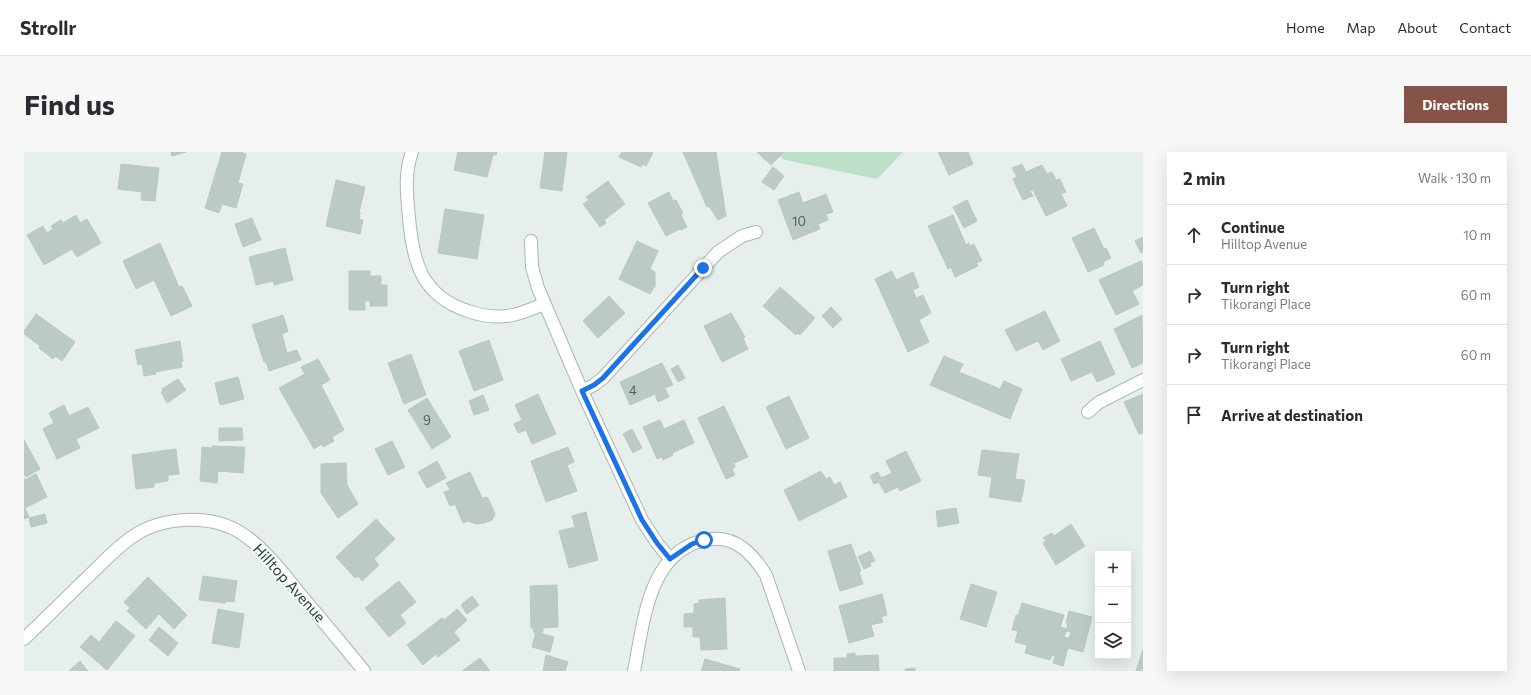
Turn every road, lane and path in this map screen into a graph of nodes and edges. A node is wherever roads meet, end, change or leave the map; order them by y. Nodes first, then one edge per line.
1 (412, 152) edge
2 (756, 232) dead end
3 (531, 241) dead end
4 (544, 304) junction
5 (1143, 380) edge
6 (582, 391) junction
7 (1088, 412) dead end
8 (670, 559) junction
9 (24, 639) edge
10 (364, 671) edge
11 (634, 671) edge
12 (799, 671) edge

1 - 4 street
2 - 6 street
3 - 4 street
4 - 6 street
5 - 7 street
6 - 8 street
8 - 11 street
8 - 12 street
9 - 10 street, Hilltop Avenue

